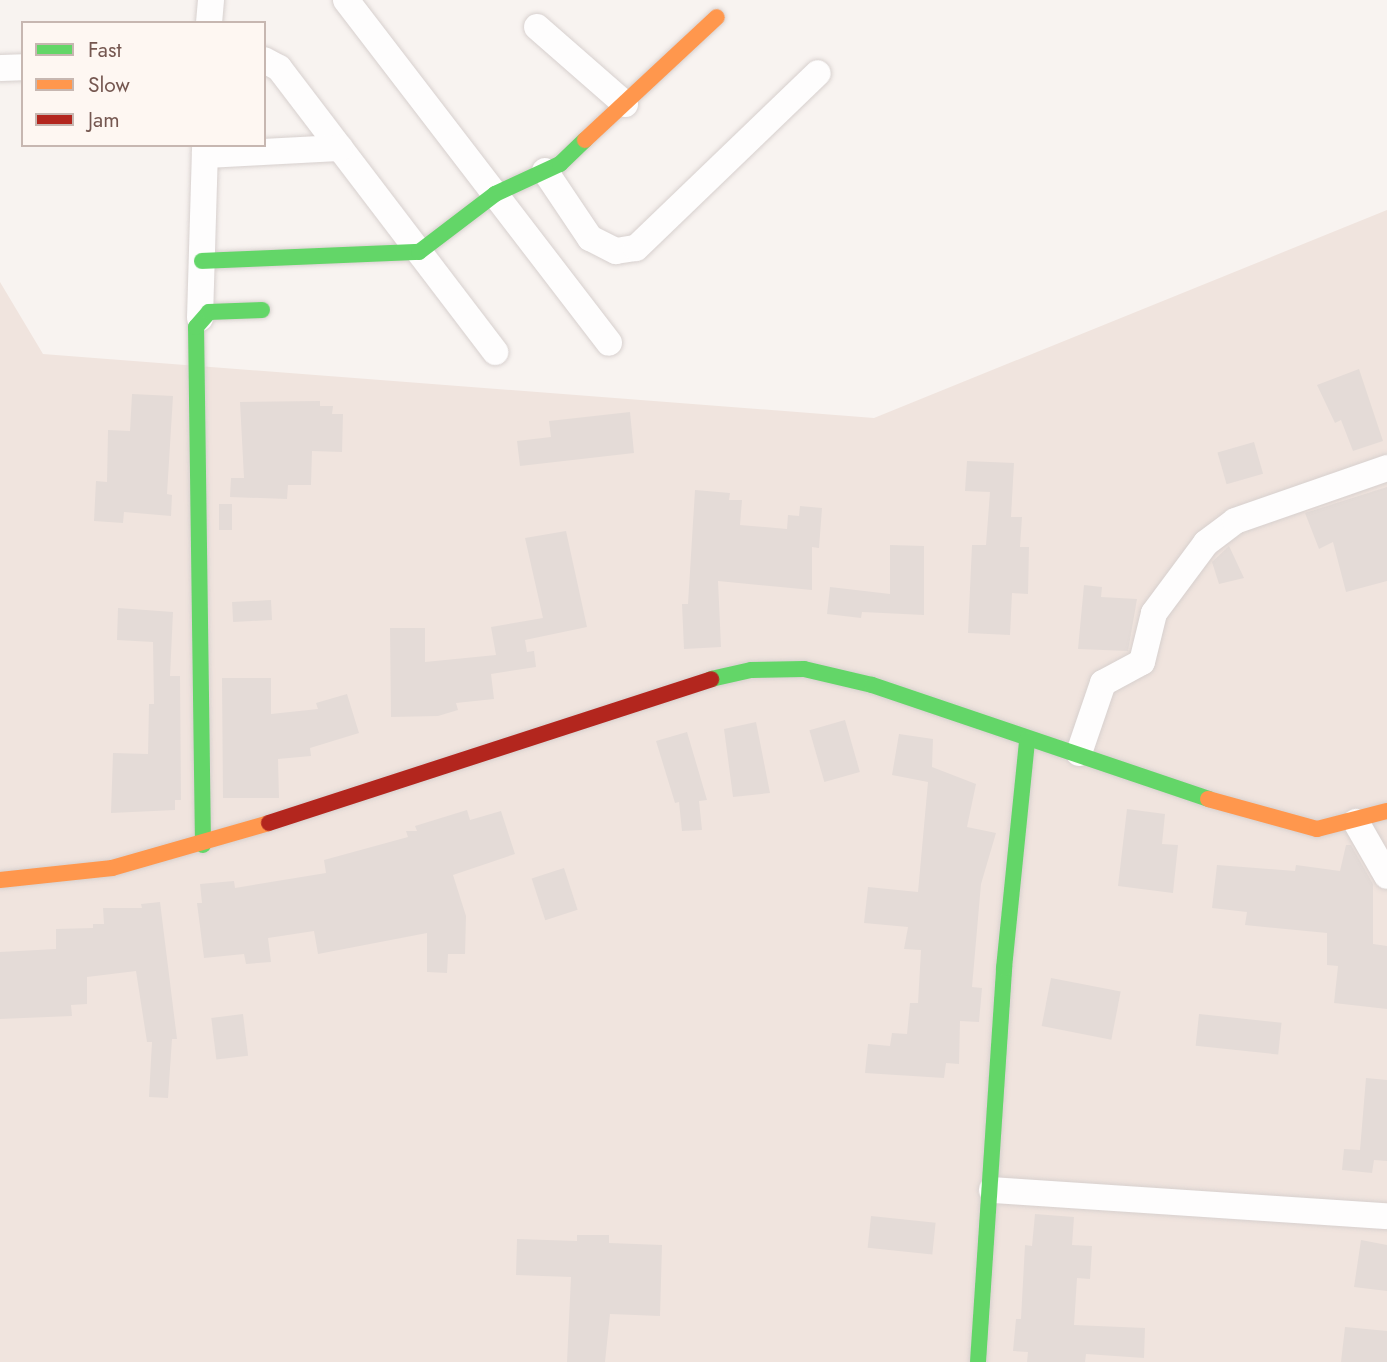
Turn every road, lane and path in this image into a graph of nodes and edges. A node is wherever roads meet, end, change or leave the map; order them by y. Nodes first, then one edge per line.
1 (211, 0) edge
2 (346, 0) edge
3 (717, 17) dead end
4 (209, 21) edge
5 (537, 27) dead end
6 (266, 61) edge
7 (21, 67) edge
8 (0, 68) edge
9 (818, 73) dead end
10 (625, 103) junction
11 (340, 148) junction
12 (205, 150) edge
13 (545, 171) junction
14 (495, 194) junction
15 (419, 252) junction
16 (202, 261) junction
17 (262, 310) dead end
18 (200, 318) junction
19 (609, 343) dead end
20 (495, 352) dead end
21 (1387, 468) edge
22 (1027, 740) junction
23 (1079, 753) junction
24 (1387, 811) edge
25 (1356, 822) junction
26 (203, 845) junction
27 (1387, 876) edge
28 (0, 880) edge
29 (992, 1189) junction
30 (1387, 1216) edge
31 (978, 1362) edge

1 - 4 street
2 - 14 street
3 - 10 street
5 - 10 street
6 - 11 street
7 - 8 street
9 - 13 street
10 - 13 street
11 - 12 street
11 - 15 street
12 - 16 street
13 - 14 street
14 - 15 street
14 - 19 street
15 - 16 street
15 - 20 street
16 - 18 street
17 - 18 street
18 - 26 street
21 - 23 street
22 - 23 street
22 - 26 street
22 - 29 street
23 - 25 street
24 - 25 street
25 - 27 street
26 - 28 street
29 - 30 street
29 - 31 street

